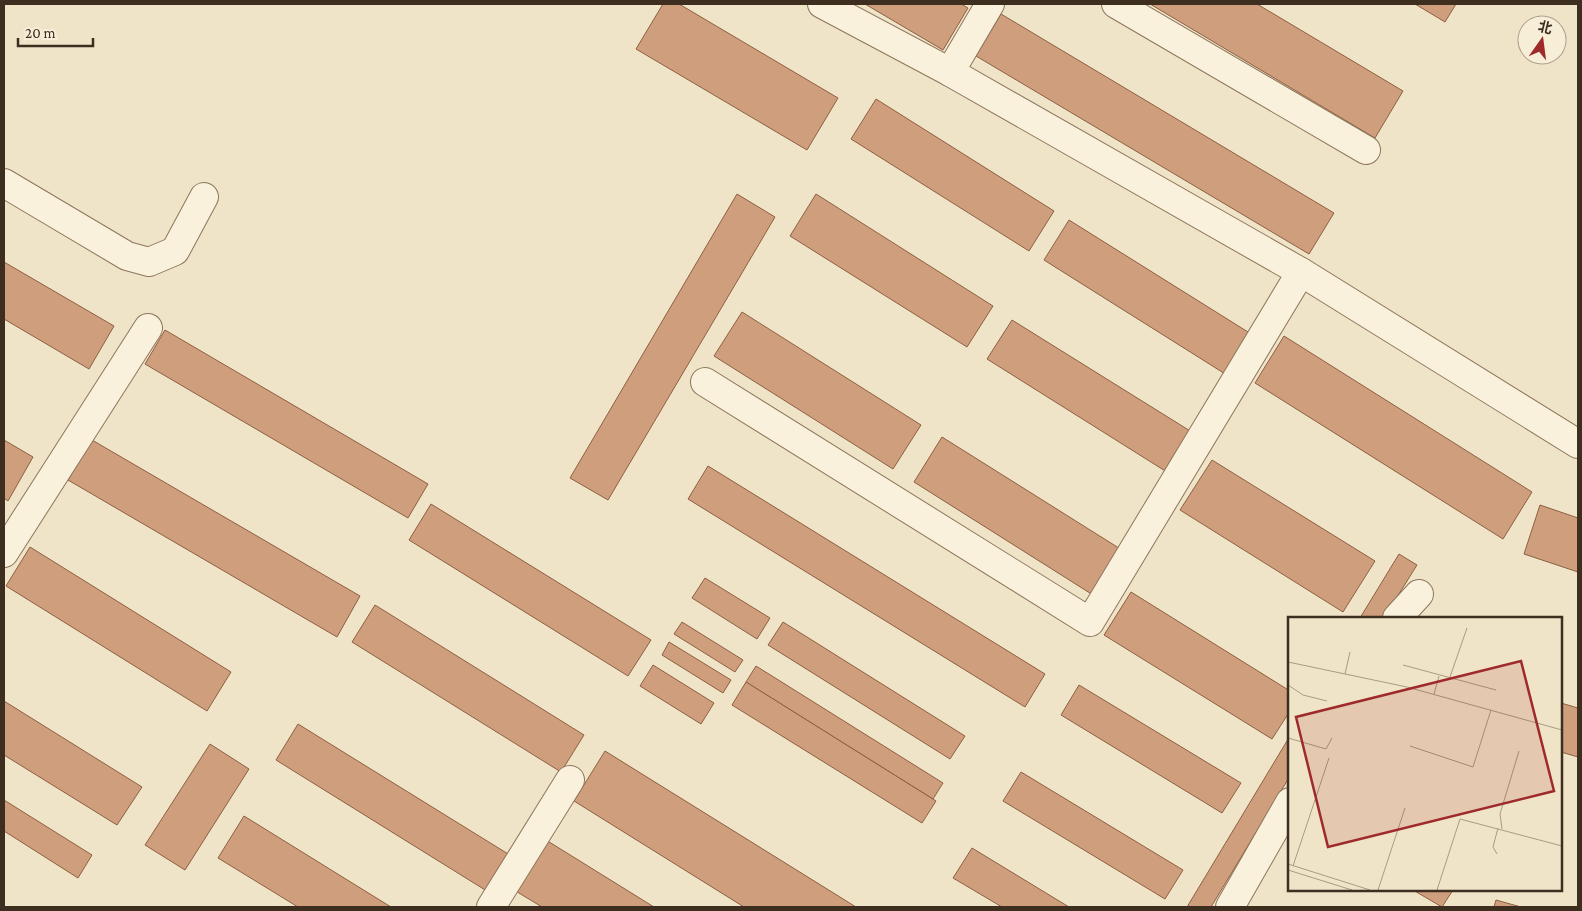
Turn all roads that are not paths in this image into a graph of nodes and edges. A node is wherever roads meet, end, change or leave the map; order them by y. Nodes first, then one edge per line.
1 (822, 4) edge
2 (990, 4) edge
3 (1116, 4) edge
4 (950, 72) junction
5 (1366, 150) dead end
6 (4, 183) edge
7 (204, 197) dead end
8 (1301, 272) junction
9 (148, 328) dead end
10 (704, 382) dead end
11 (1578, 444) edge
12 (4, 553) edge
13 (1419, 594) dead end
14 (1398, 617) edge
15 (570, 780) dead end
16 (1288, 806) edge
17 (491, 907) edge
18 (1230, 907) edge

1 - 4 street
2 - 4 street
3 - 5 street
4 - 8 street
6 - 7 street
8 - 10 street
8 - 11 street
9 - 12 street
13 - 14 street
15 - 17 street
16 - 18 street

